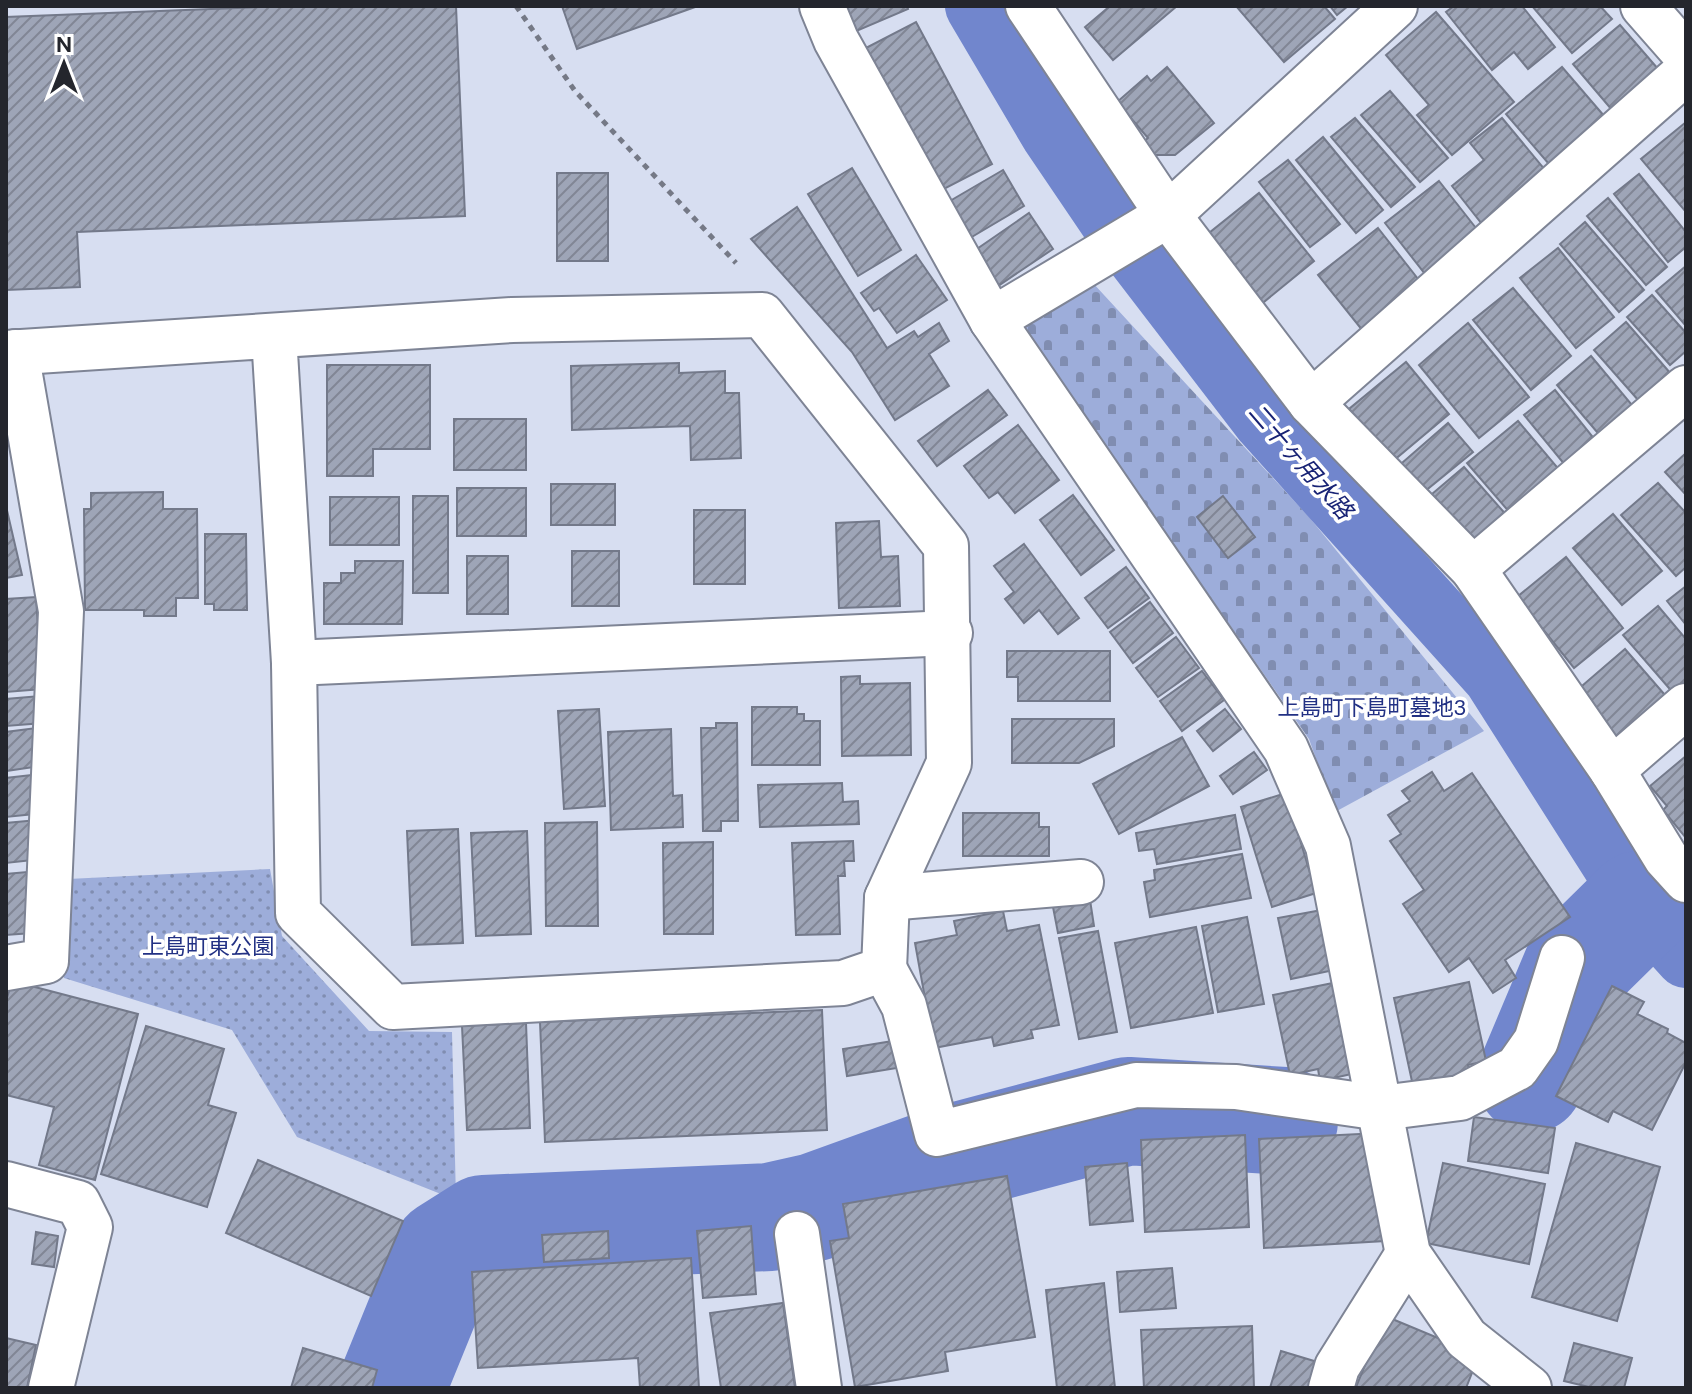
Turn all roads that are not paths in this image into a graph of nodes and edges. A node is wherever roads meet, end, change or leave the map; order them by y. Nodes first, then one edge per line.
1 (822, 6) edge
2 (1028, 6) edge
3 (1395, 6) edge
4 (1643, 6) edge
5 (1686, 55) edge
6 (1686, 72) edge
7 (1151, 226) junction
8 (992, 320) junction
9 (274, 336) junction
10 (11, 352) edge
11 (1686, 388) edge
12 (1311, 403) junction
13 (1473, 569) junction
14 (950, 633) junction
15 (294, 663) junction
16 (1686, 706) edge
17 (1612, 770) junction
18 (1686, 880) edge
19 (1081, 882) dead end
20 (887, 898) junction
21 (1562, 958) dead end
22 (6, 968) edge
23 (884, 969) junction
24 (1381, 1108) junction
25 (6, 1184) edge
26 (797, 1234) dead end
27 (1408, 1254) junction
28 (51, 1388) edge
29 (819, 1388) edge
30 (1331, 1388) edge
31 (1529, 1388) edge

1 - 8 street
2 - 7 street
3 - 7 street
4 - 5 street
6 - 12 street
7 - 8 street
7 - 12 street
8 - 24 street
9 - 10 street
9 - 14 street
9 - 15 street
10 - 22 street
11 - 13 street
12 - 13 street
13 - 17 street
14 - 15 street
14 - 20 street
15 - 23 street
16 - 17 street
17 - 18 street
19 - 20 street
20 - 23 street
21 - 24 street
23 - 24 street
24 - 27 street
25 - 28 street
26 - 29 street
27 - 30 street
27 - 31 street

